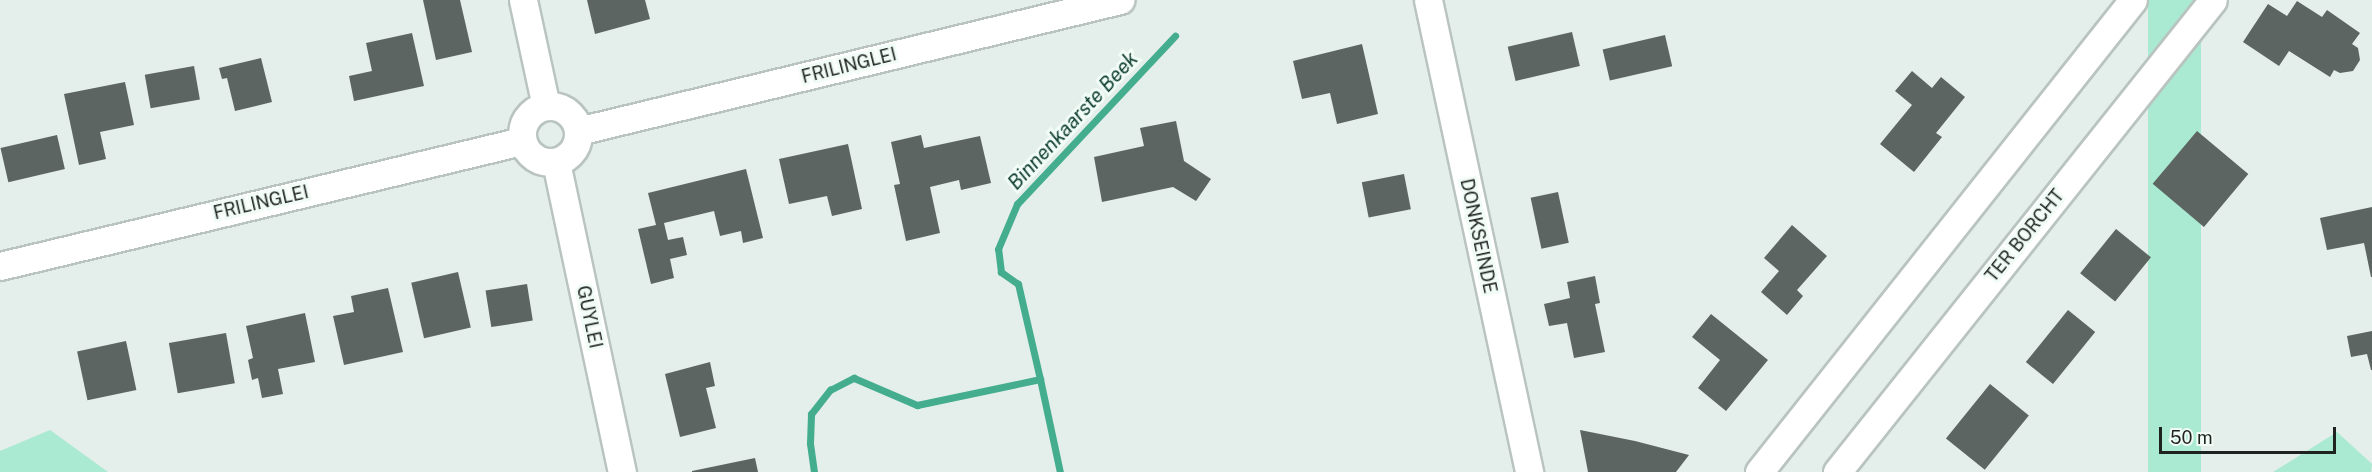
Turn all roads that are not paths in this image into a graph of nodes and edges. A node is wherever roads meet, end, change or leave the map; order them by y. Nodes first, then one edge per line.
1 (523, 0) edge
2 (1120, 0) edge
3 (1428, 0) edge
4 (2133, 0) edge
5 (2212, 0) edge
6 (546, 106) junction
7 (578, 131) junction
8 (522, 141) junction
9 (556, 162) junction
10 (0, 266) edge
11 (622, 472) edge
12 (1529, 472) edge
13 (1759, 472) edge
14 (1837, 472) edge

1 - 6 street
2 - 7 street, FRILINGLEI
3 - 12 street, DONKSEINDE
4 - 13 street
5 - 14 street, TER BORCHT
6 - 7 street
6 - 8 street
7 - 9 street
8 - 9 street
8 - 10 street, FRILINGLEI
9 - 11 street, GUYLEI

